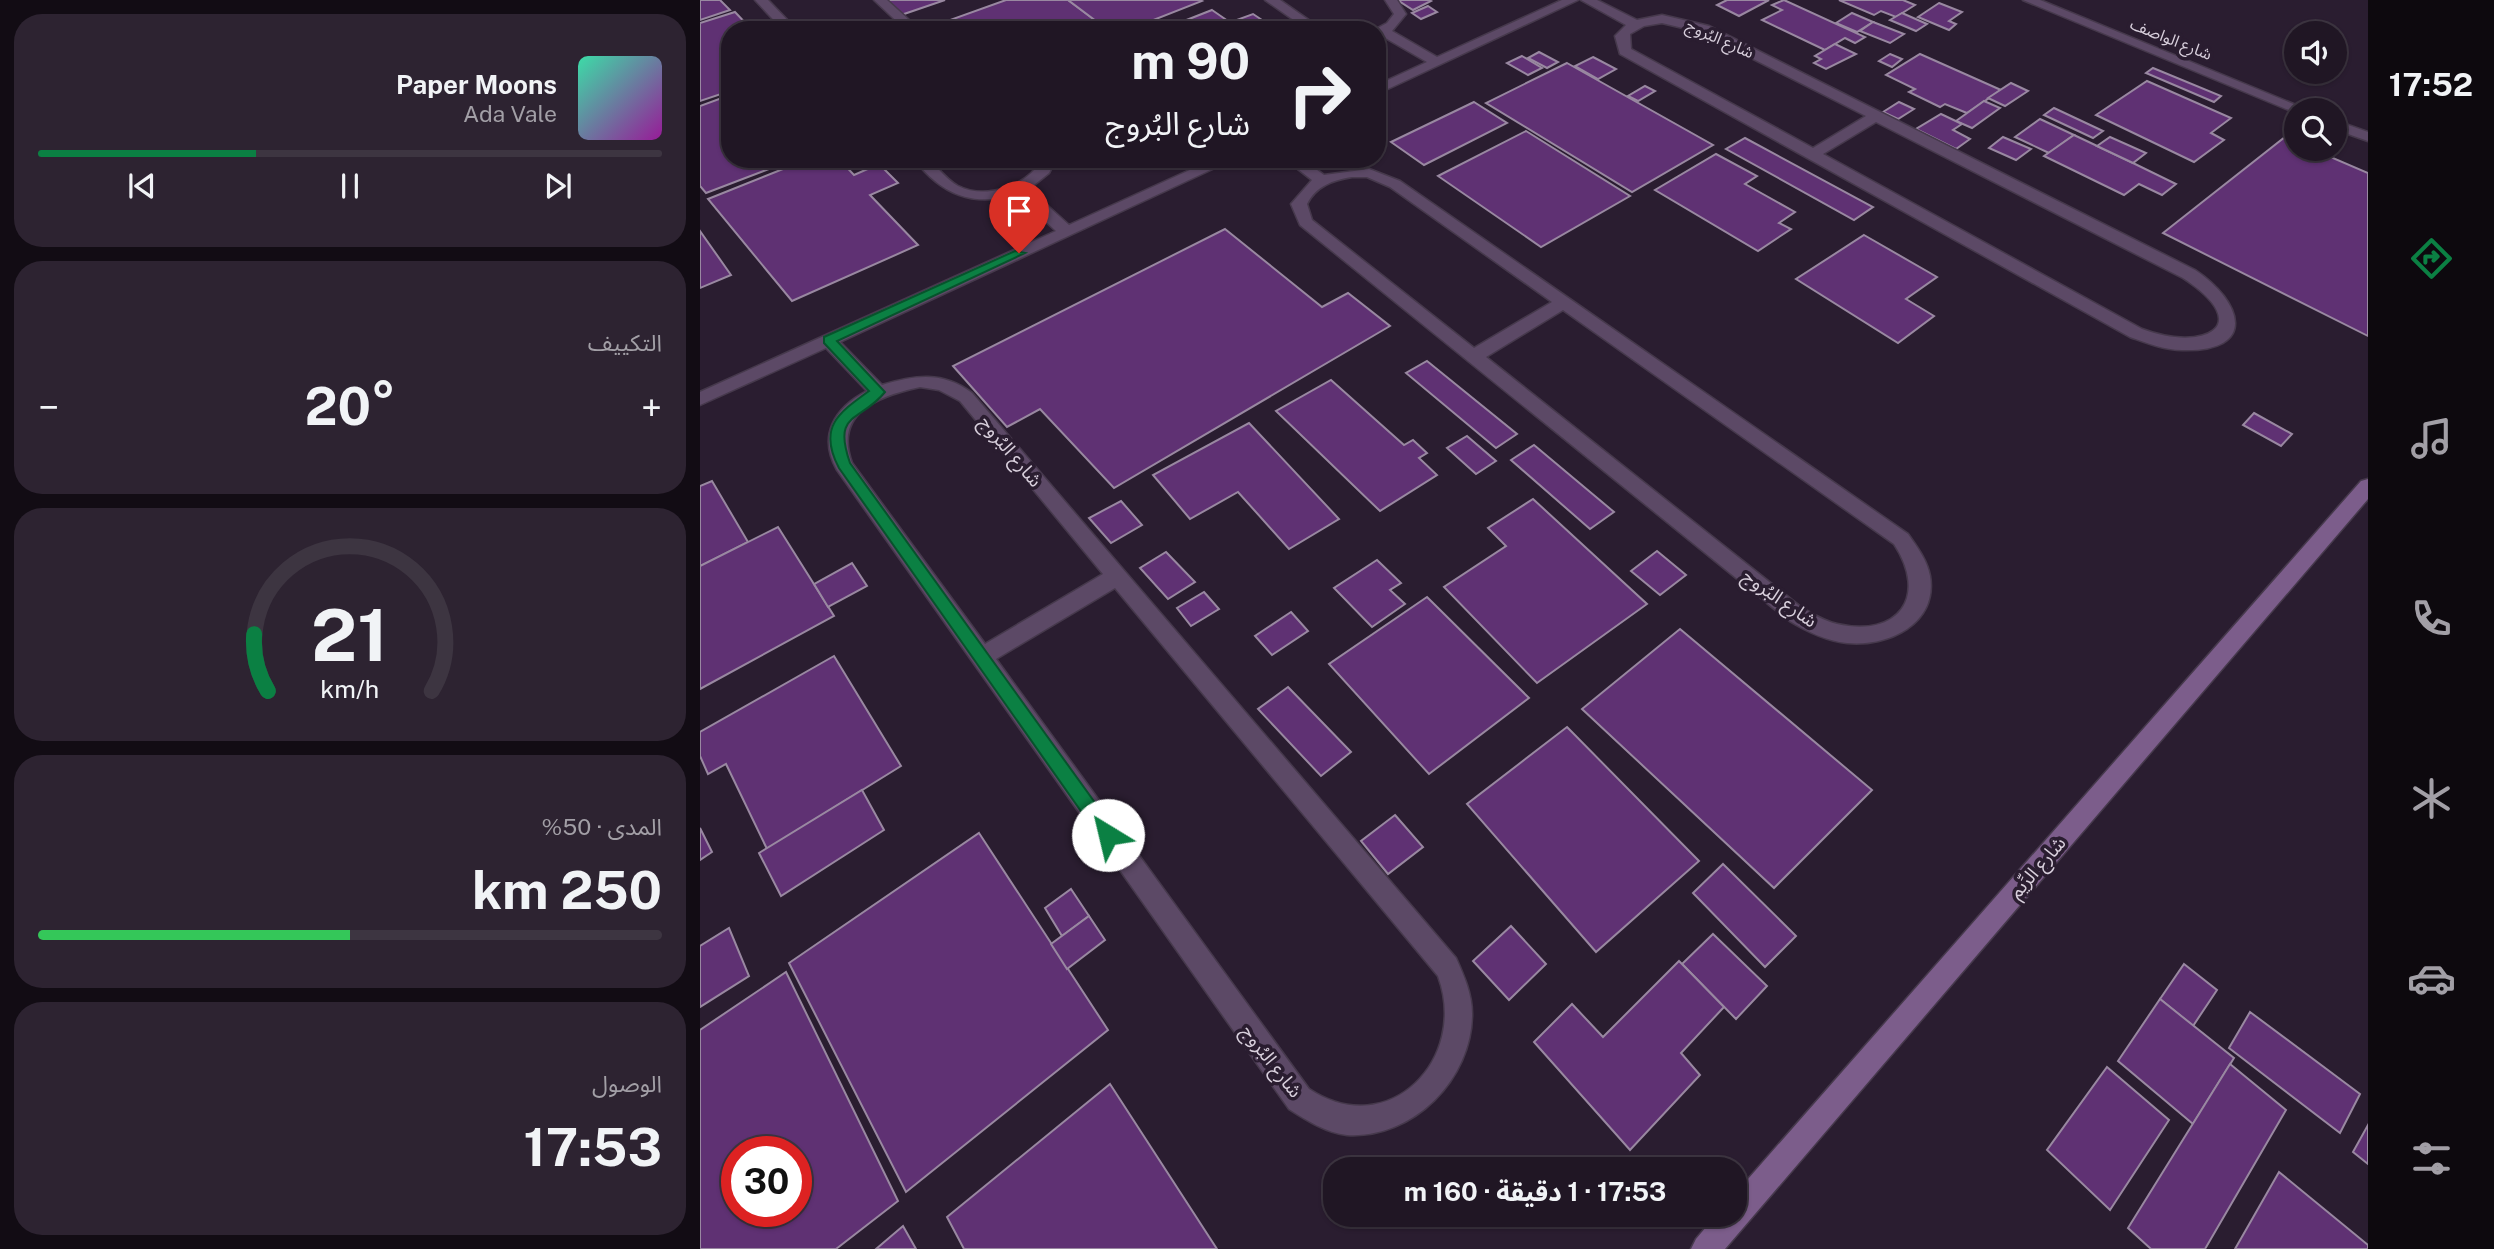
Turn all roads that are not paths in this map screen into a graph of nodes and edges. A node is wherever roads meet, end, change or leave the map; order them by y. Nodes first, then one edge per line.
1 (761, 0) edge
2 (880, 0) edge
3 (1271, 0) edge
4 (1391, 0) edge
5 (1572, 0) edge
6 (1587, 0) edge
7 (2029, 0) edge
8 (782, 21) edge
9 (904, 21) edge
10 (1303, 21) edge
11 (1635, 24) junction
12 (1386, 29) edge
13 (1386, 35) edge
14 (1436, 62) junction
15 (1386, 86) edge
16 (2284, 103) edge
17 (1876, 116) junction
18 (2347, 129) edge
19 (2368, 137) edge
20 (1812, 155) junction
21 (930, 168) edge
22 (1044, 168) edge
23 (1207, 168) edge
24 (1304, 168) edge
25 (1321, 180) junction
26 (1018, 187) junction
27 (1067, 232) junction
28 (1565, 302) junction
29 (828, 340) junction
30 (1473, 357) junction
31 (878, 392) junction
32 (700, 399) edge
33 (2368, 486) edge
34 (1117, 576) junction
35 (981, 657) junction
36 (1706, 1249) edge

1 - 8 street
2 - 9 street
3 - 10 street
4 - 12 street
5 - 14 street
6 - 11 street
7 - 16 street, شارع الواصف
11 - 17 street, شارع البُروج
11 - 20 street, شارع البُروج
13 - 14 street
14 - 15 street
17 - 20 street
17 - 20 street, شارع البُروج
18 - 19 street
21 - 26 street
22 - 26 street
23 - 27 street
24 - 25 street
25 - 28 street, شارع البُروج
25 - 30 street, شارع البُروج
26 - 27 street
27 - 29 street
28 - 30 street
28 - 30 street, شارع البُروج
29 - 31 street
29 - 32 street
31 - 34 street, شارع البُروج
31 - 35 street, شارع البُروج
33 - 36 street, شارع الرِّيم
34 - 35 street
34 - 35 street, شارع البُروج

